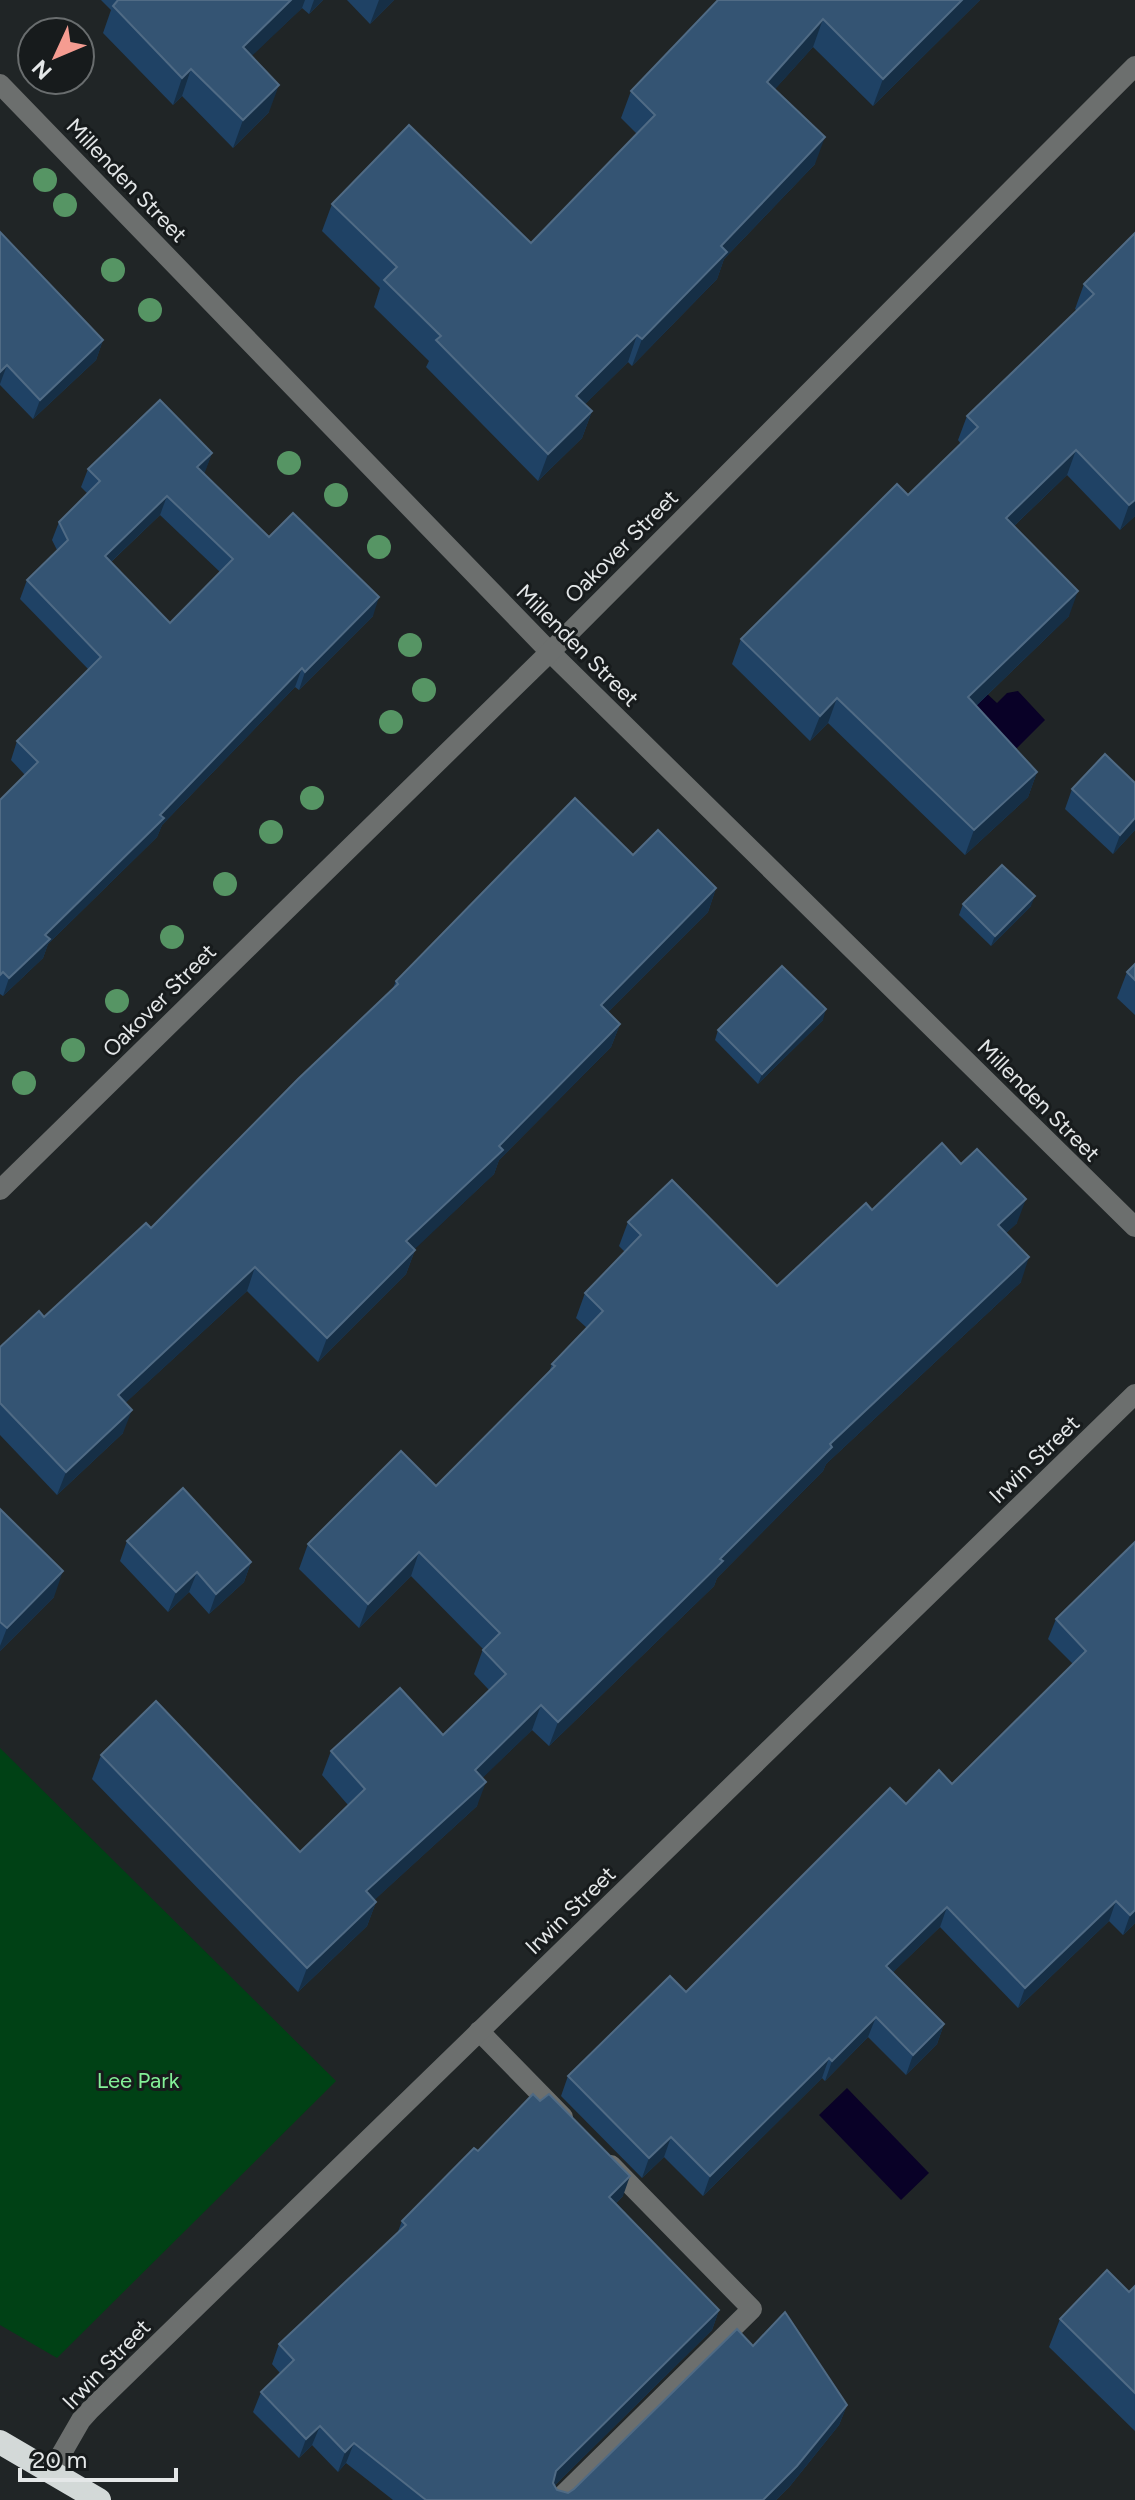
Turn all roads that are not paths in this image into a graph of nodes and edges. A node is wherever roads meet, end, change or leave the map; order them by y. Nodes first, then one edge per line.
1 (1135, 66) edge
2 (0, 84) edge
3 (550, 652) junction
4 (0, 1190) edge
5 (1135, 1227) edge
6 (1135, 1394) edge
7 (479, 2031) junction
8 (578, 2131) edge
9 (599, 2153) edge
10 (0, 2442) edge
11 (51, 2472) junction
12 (99, 2500) edge
13 (558, 2500) edge

1 - 3 street, Oakover Street
2 - 3 street, Millenden Street
3 - 4 street, Oakover Street
3 - 5 street, Millenden Street
6 - 7 street, Irwin Street
7 - 8 street
7 - 11 street, Irwin Street
9 - 13 street
10 - 11 highway
11 - 12 highway

